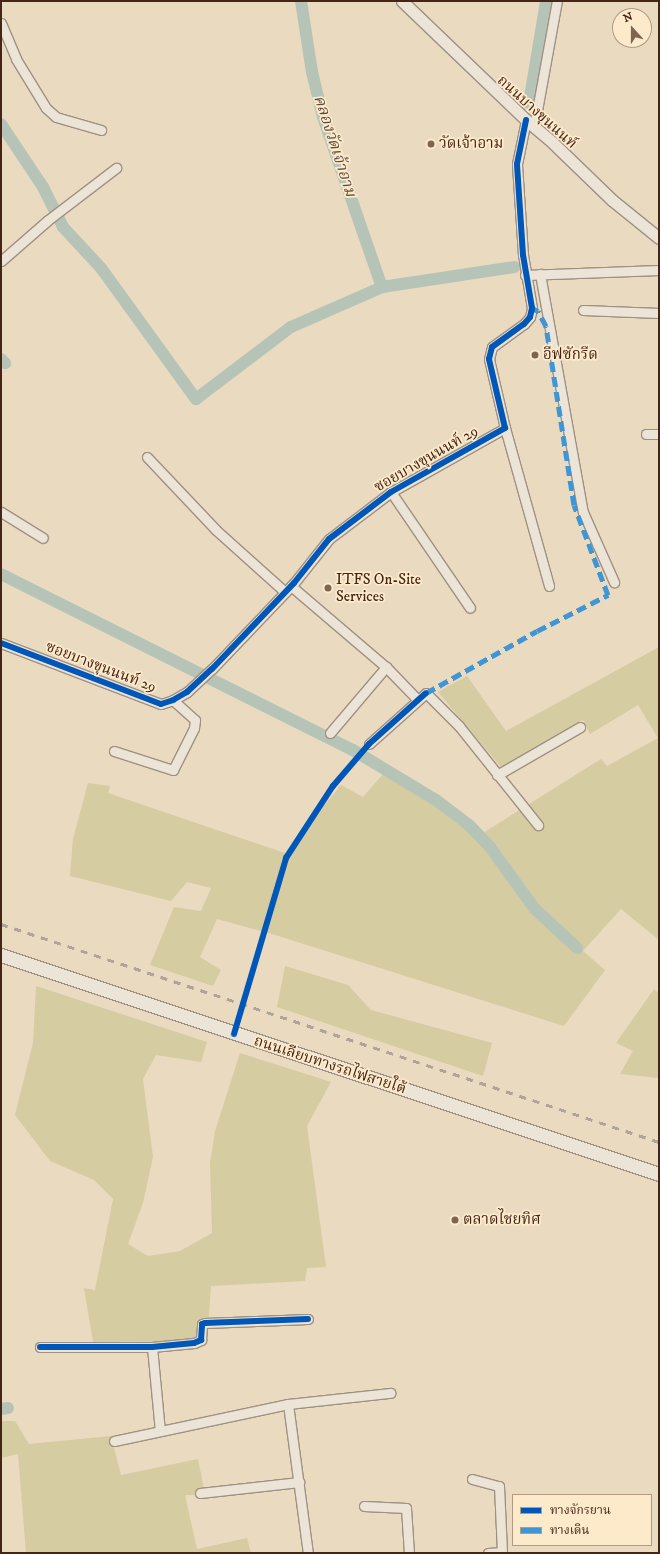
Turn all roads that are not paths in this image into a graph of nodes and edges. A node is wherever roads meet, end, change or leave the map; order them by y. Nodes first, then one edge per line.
1 (402, 1) edge
2 (557, 1) edge
3 (1, 23) edge
4 (530, 124) junction
5 (100, 130) dead end
6 (116, 168) dead end
7 (659, 238) edge
8 (1, 261) edge
9 (659, 270) edge
10 (525, 272) junction
11 (540, 274) junction
12 (583, 310) dead end
13 (659, 313) edge
14 (505, 428) junction
15 (646, 434) dead end
16 (659, 434) edge
17 (147, 457) dead end
18 (391, 492) junction
19 (1, 512) edge
20 (43, 538) dead end
21 (614, 582) dead end
22 (549, 586) dead end
23 (288, 589) junction
24 (470, 608) dead end
25 (1, 643) edge
26 (386, 667) junction
27 (418, 699) junction
28 (174, 700) junction
29 (580, 727) dead end
30 (330, 733) dead end
31 (369, 744) dead end
32 (114, 752) dead end
33 (496, 775) junction
34 (538, 825) dead end
35 (1, 955) edge
36 (659, 1174) edge
37 (308, 1319) dead end
38 (152, 1347) junction
39 (40, 1348) dead end
40 (390, 1394) dead end
41 (288, 1404) junction
42 (160, 1431) junction
43 (114, 1441) dead end
44 (472, 1479) dead end
45 (298, 1482) junction
46 (200, 1493) dead end
47 (364, 1506) dead end
48 (308, 1553) edge
49 (409, 1553) edge
50 (488, 1553) edge
51 (502, 1553) edge

1 - 4 street, ถนนบางขุนนนท์
2 - 4 street
3 - 5 street
4 - 7 street, ถนนบางขุนนนท์
4 - 10 street
6 - 8 street
9 - 11 street
10 - 11 street
10 - 14 street
11 - 21 street
12 - 13 street
14 - 18 street, ซอยบางขุนนนท์ 29
14 - 22 street
15 - 16 street
17 - 23 street
18 - 23 street, ซอยบางขุนนนท์ 29
18 - 24 street
19 - 20 street
23 - 26 street
23 - 28 street, ซอยบางขุนนนท์ 29
25 - 28 street, ซอยบางขุนนนท์ 29
26 - 27 street
26 - 30 street
27 - 31 street
27 - 33 street
28 - 32 street
29 - 33 street
33 - 34 street
35 - 36 main road, ถนนเลียบทางรถไฟสายใต้
37 - 38 street
38 - 39 street
38 - 42 street
40 - 41 street
41 - 42 street
41 - 45 street
42 - 43 street
44 - 51 street
45 - 46 street
45 - 48 street
47 - 49 street
50 - 51 street

